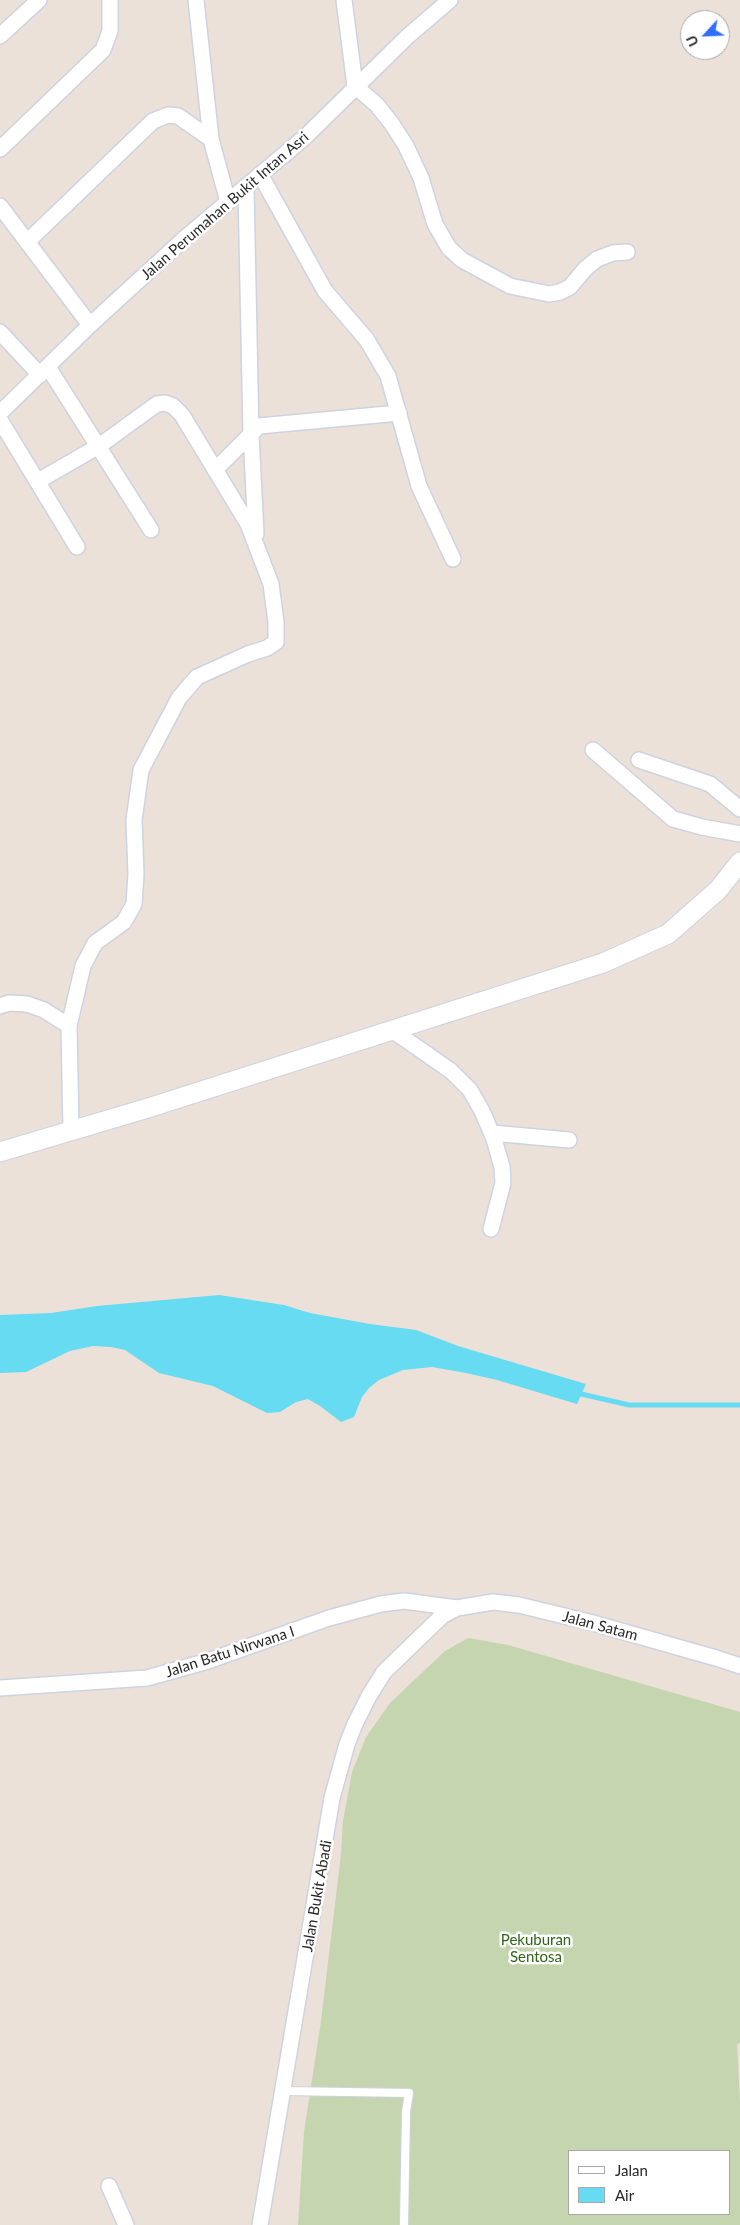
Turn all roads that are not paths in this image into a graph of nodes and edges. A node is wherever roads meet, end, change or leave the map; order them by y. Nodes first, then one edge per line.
1 (39, 0) edge
2 (110, 0) edge
3 (196, 0) edge
4 (344, 0) edge
5 (450, 0) edge
6 (0, 36) edge
7 (355, 86) junction
8 (211, 138) junction
9 (0, 149) edge
10 (261, 176) junction
11 (246, 188) junction
12 (228, 202) junction
13 (0, 206) edge
14 (27, 242) junction
15 (627, 252) dead end
16 (90, 325) junction
17 (0, 332) edge
18 (44, 371) junction
19 (0, 413) edge
20 (399, 413) junction
21 (0, 420) edge
22 (251, 434) junction
23 (99, 446) junction
24 (215, 470) junction
25 (38, 482) junction
26 (152, 530) dead end
27 (256, 546) junction
28 (77, 548) dead end
29 (453, 559) dead end
30 (593, 750) dead end
31 (639, 760) dead end
32 (740, 809) edge
33 (740, 834) edge
34 (740, 862) edge
35 (734, 878) edge
36 (0, 1006) edge
37 (69, 1026) junction
38 (392, 1030) junction
39 (71, 1130) junction
40 (492, 1133) junction
41 (569, 1140) dead end
42 (0, 1152) edge
43 (491, 1229) dead end
44 (457, 1608) junction
45 (740, 1666) edge
46 (0, 1688) edge
47 (284, 2091) junction
48 (110, 2186) dead end
49 (126, 2225) edge
50 (260, 2225) edge
51 (404, 2225) edge

1 - 6 street
2 - 9 street
3 - 8 street
4 - 7 street
5 - 7 street, Jalan Perumahan Bukit Intan Asri
7 - 10 street, Jalan Perumahan Bukit Intan Asri
7 - 15 street
8 - 12 street
8 - 14 street
10 - 11 street, Jalan Perumahan Bukit Intan Asri
10 - 20 street
11 - 12 street, Jalan Perumahan Bukit Intan Asri
11 - 22 street
12 - 16 street, Jalan Perumahan Bukit Intan Asri
13 - 14 street
14 - 16 street
16 - 18 street, Jalan Perumahan Bukit Intan Asri
17 - 18 street
18 - 19 street, Jalan Perumahan Bukit Intan Asri
18 - 23 street
20 - 22 street
20 - 29 street
21 - 25 street
22 - 24 street
22 - 27 street
23 - 24 street
23 - 25 street
23 - 26 street
24 - 27 street
25 - 28 street
27 - 37 street
30 - 33 street
31 - 32 street
34 - 35 street
35 - 38 street
36 - 37 street
37 - 39 street
38 - 39 street
38 - 40 street
39 - 42 street
40 - 41 street
40 - 43 street
44 - 45 street, Jalan Satam
44 - 46 street, Jalan Batu Nirwana I
44 - 47 street, Jalan Bukit Abadi
47 - 50 street, Jalan Bukit Abadi
47 - 51 lane
48 - 49 street

